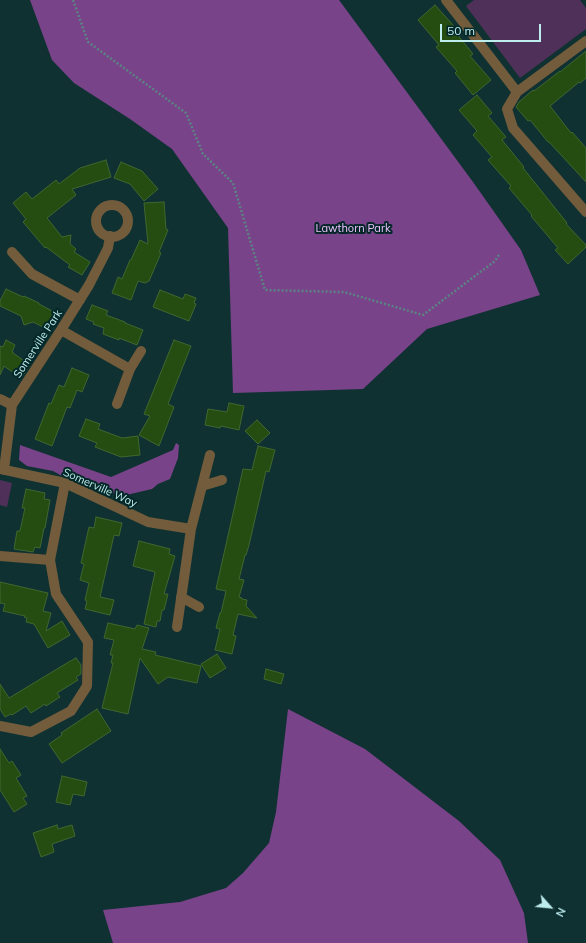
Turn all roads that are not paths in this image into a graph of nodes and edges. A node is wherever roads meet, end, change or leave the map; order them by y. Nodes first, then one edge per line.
1 (450, 1) edge
2 (586, 41) edge
3 (517, 92) junction
4 (586, 212) edge
5 (110, 236) dead end
6 (12, 252) dead end
7 (80, 300) junction
8 (61, 330) junction
9 (141, 351) dead end
10 (130, 369) junction
11 (0, 399) edge
12 (117, 404) dead end
13 (12, 405) junction
14 (210, 455) dead end
15 (2, 470) edge
16 (222, 480) dead end
17 (65, 483) junction
18 (202, 486) junction
19 (191, 529) junction
20 (0, 556) edge
21 (50, 560) junction
22 (181, 597) junction
23 (199, 607) dead end
24 (177, 627) dead end
25 (0, 726) edge

1 - 3 street
2 - 3 street
3 - 4 street
5 - 7 street, Somerville Park
6 - 7 street
7 - 8 street, Somerville Park
8 - 10 street
8 - 13 street, Somerville Park
9 - 10 street
10 - 12 street
11 - 13 street
13 - 15 street, Somerville Park
14 - 18 street
15 - 17 street, Somerville Way
16 - 18 street
17 - 19 street, Somerville Way
17 - 21 street
18 - 19 street
19 - 22 street
20 - 21 street
21 - 25 street
22 - 23 street
22 - 24 street

